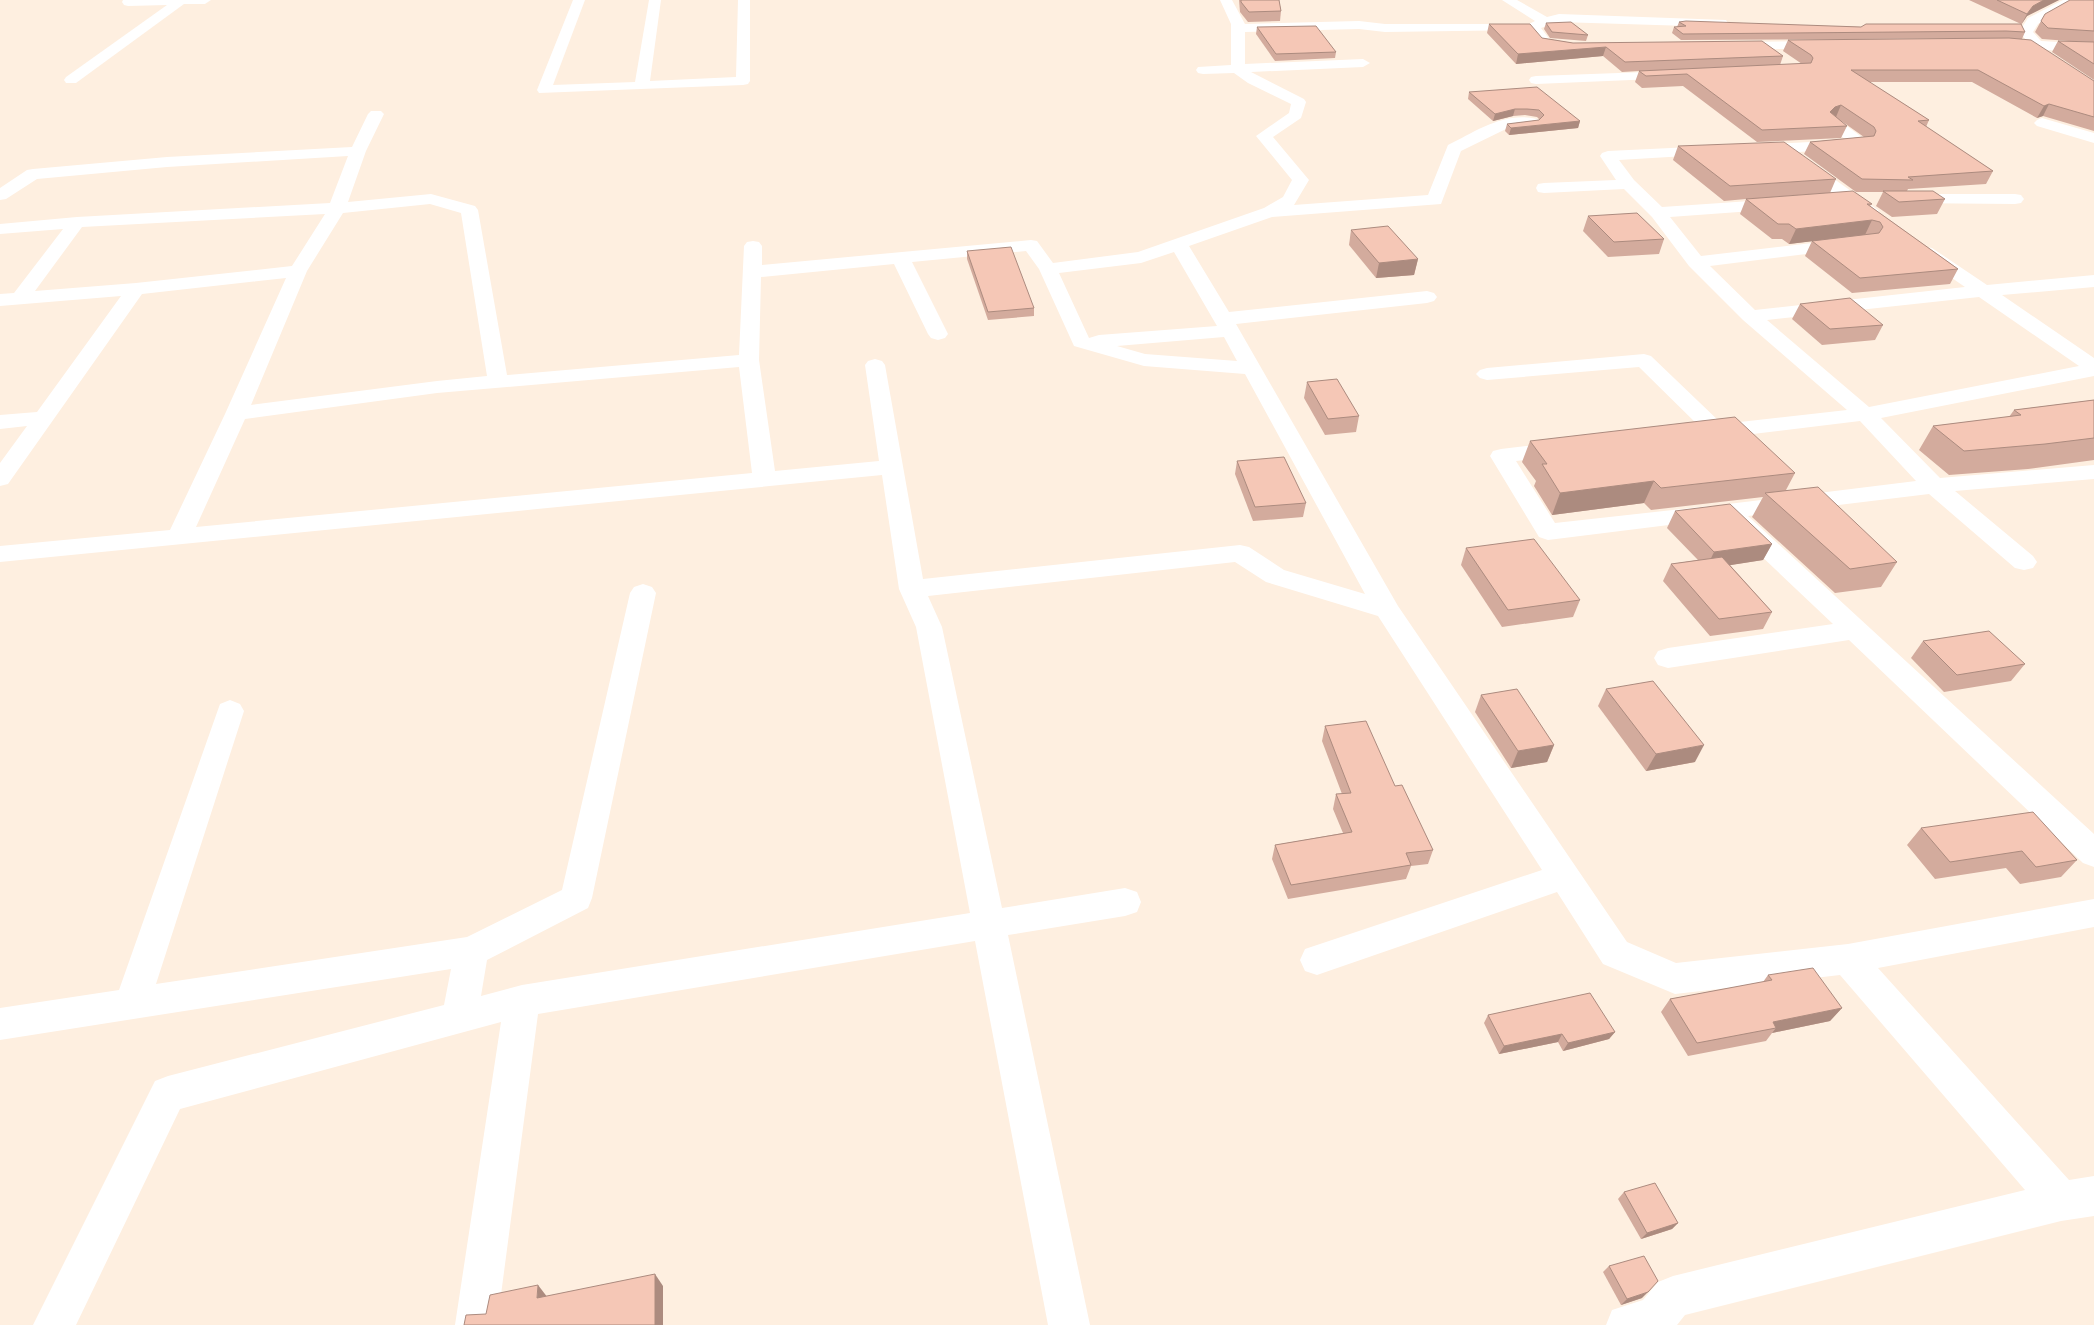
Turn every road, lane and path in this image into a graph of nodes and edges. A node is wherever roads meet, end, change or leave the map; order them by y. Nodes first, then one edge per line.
1 (130, 0) edge
2 (205, 0) edge
3 (579, 0) edge
4 (654, 0) edge
5 (744, 0) edge
6 (1226, 0) edge
7 (1508, 0) edge
8 (2073, 0) edge
9 (180, 1) edge
10 (1525, 10) junction
11 (1497, 12) dead end
12 (1428, 15) dead end
13 (1738, 23) edge
14 (1539, 24) junction
15 (1359, 25) junction
16 (1238, 28) junction
17 (2024, 40) junction
18 (1833, 45) edge
19 (1714, 46) edge
20 (1763, 46) junction
21 (1570, 47) edge
22 (2094, 48) edge
23 (1786, 61) dead end
24 (1363, 62) dead end
25 (1238, 69) junction
26 (1203, 70) dead end
27 (1693, 75) edge
28 (71, 80) dead end
29 (1536, 80) dead end
30 (642, 86) junction
31 (2094, 89) edge
32 (376, 114) dead end
33 (1532, 122) edge
34 (2042, 123) dead end
35 (1835, 124) edge
36 (2094, 138) edge
37 (1783, 149) junction
38 (358, 151) junction
39 (1628, 184) junction
40 (1544, 188) dead end
41 (0, 195) edge
42 (2015, 199) dead end
43 (1851, 200) junction
44 (1822, 202) edge
45 (1793, 203) edge
46 (337, 208) junction
47 (1270, 212) junction
48 (1658, 213) junction
49 (76, 222) junction
50 (1884, 222) edge
51 (0, 228) edge
52 (1908, 239) edge
53 (1865, 242) edge
54 (1178, 243) junction
55 (753, 246) dead end
56 (900, 258) junction
57 (1696, 262) junction
58 (1048, 270) junction
59 (298, 271) junction
60 (752, 272) junction
61 (2094, 281) edge
62 (136, 289) junction
63 (1982, 291) junction
64 (1426, 297) dead end
65 (20, 298) junction
66 (0, 300) edge
67 (1750, 316) junction
68 (1226, 325) junction
69 (938, 334) dead end
70 (1081, 342) junction
71 (749, 360) junction
72 (875, 365) dead end
73 (1252, 368) junction
74 (2094, 369) edge
75 (1487, 374) dead end
76 (498, 381) junction
77 (236, 414) junction
78 (1865, 414) junction
79 (43, 418) junction
80 (0, 422) edge
81 (1717, 431) junction
82 (1688, 434) edge
83 (1580, 447) edge
84 (891, 467) junction
85 (2094, 472) edge
86 (764, 478) junction
87 (0, 479) edge
88 (1934, 486) junction
89 (1728, 511) junction
90 (180, 535) junction
91 (0, 554) edge
92 (2024, 562) dead end
93 (912, 589) junction
94 (643, 593) dead end
95 (1388, 610) junction
96 (1856, 630) junction
97 (1668, 658) dead end
98 (230, 711) dead end
99 (2094, 854) edge
100 (1564, 876) junction
101 (1125, 902) dead end
102 (2094, 913) edge
103 (989, 924) junction
104 (472, 951) junction
105 (1848, 959) junction
106 (1317, 960) dead end
107 (522, 1001) junction
108 (132, 1004) junction
109 (459, 1017) junction
110 (0, 1024) edge
111 (2078, 1198) edge
112 (54, 1325) edge
113 (476, 1325) edge
114 (1069, 1325) edge
115 (1627, 1325) edge

1 - 9 street
2 - 9 street
3 - 30 street
4 - 30 street
5 - 30 street
6 - 16 street
7 - 10 street
8 - 17 street
9 - 28 street
10 - 11 street
10 - 14 street
12 - 15 street
13 - 14 street
14 - 15 street
14 - 21 street
15 - 16 street
16 - 25 street
17 - 22 street
17 - 31 street
18 - 20 street
19 - 20 street
20 - 23 street
24 - 25 street
25 - 26 street
25 - 47 street
27 - 29 street
32 - 38 street
33 - 47 street
34 - 36 street
35 - 37 street
37 - 39 street
37 - 43 street
38 - 41 street
38 - 46 street
39 - 40 street
39 - 48 street
42 - 43 street
43 - 44 street
43 - 50 street
45 - 48 street
46 - 49 street
46 - 59 street
46 - 76 street
47 - 54 street
48 - 57 street
49 - 51 street
49 - 65 street
52 - 63 street
53 - 57 street
54 - 58 street
54 - 68 street
55 - 60 street
56 - 58 street
56 - 60 street
56 - 69 street
57 - 67 street
58 - 70 street
59 - 62 street
59 - 77 street
60 - 71 street
61 - 63 street
62 - 65 street
62 - 79 street
63 - 67 street
63 - 74 street
64 - 68 street
65 - 66 street
67 - 78 street
68 - 70 street
68 - 73 street
70 - 73 street
71 - 76 street
71 - 86 street
72 - 84 street
73 - 95 street
74 - 78 street
75 - 81 street
76 - 77 street
77 - 90 street
78 - 81 street
78 - 88 street
79 - 80 street
79 - 87 street
81 - 82 street
83 - 89 street
84 - 86 street
84 - 93 street
85 - 88 street
86 - 90 street
88 - 89 street
88 - 92 street
89 - 96 street
90 - 91 street
93 - 95 street
93 - 103 street
94 - 104 street
95 - 100 street
96 - 97 street
96 - 99 street
98 - 108 street
100 - 105 street
100 - 106 street
101 - 103 street
102 - 105 street
103 - 107 street
103 - 114 street
104 - 108 street
104 - 109 street
105 - 111 street
107 - 109 street
107 - 113 street
108 - 110 street
109 - 112 street
111 - 115 street

